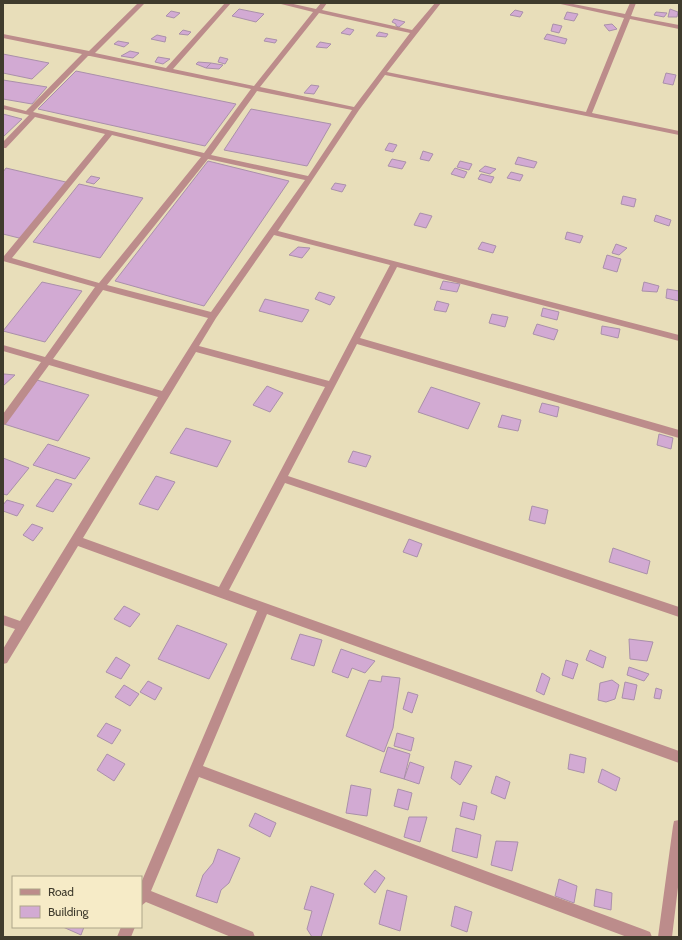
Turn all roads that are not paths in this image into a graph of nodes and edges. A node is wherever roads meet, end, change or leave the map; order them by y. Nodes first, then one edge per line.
1 (142, 3) edge
2 (228, 3) edge
3 (280, 3) edge
4 (324, 3) edge
5 (438, 3) edge
6 (559, 3) edge
7 (633, 3) edge
8 (318, 11) junction
9 (627, 17) junction
10 (679, 27) edge
11 (414, 32) junction
12 (3, 36) edge
13 (88, 54) junction
14 (168, 70) junction
15 (383, 73) junction
16 (255, 90) junction
17 (3, 108) edge
18 (356, 109) junction
19 (30, 114) junction
20 (588, 114) junction
21 (110, 133) junction
22 (679, 133) edge
23 (3, 146) edge
24 (206, 156) junction
25 (309, 179) junction
26 (272, 232) junction
27 (4, 258) edge
28 (395, 264) junction
29 (101, 286) junction
30 (213, 316) junction
31 (679, 338) edge
32 (355, 340) junction
33 (3, 348) edge
34 (193, 348) junction
35 (47, 361) junction
36 (331, 385) junction
37 (164, 395) junction
38 (3, 421) edge
39 (679, 434) edge
40 (282, 478) junction
41 (75, 540) junction
42 (222, 593) junction
43 (264, 608) junction
44 (679, 612) edge
45 (3, 620) edge
46 (23, 627) junction
47 (3, 659) edge
48 (679, 757) edge
49 (196, 770) junction
50 (679, 826) edge
51 (142, 897) edge
52 (248, 937) edge
53 (645, 937) edge
54 (665, 937) edge

1 - 13 street
2 - 14 street
3 - 8 street
4 - 8 street
5 - 11 street
6 - 9 street
7 - 9 street
8 - 11 street
8 - 16 street
9 - 10 street
9 - 20 street
11 - 15 street
12 - 13 street
13 - 14 street
13 - 19 street
14 - 16 street
15 - 18 street
15 - 20 street
16 - 18 street
16 - 24 street
17 - 19 street
18 - 25 street
19 - 21 street
19 - 23 street
20 - 22 street
21 - 24 street
21 - 27 street
24 - 25 street
24 - 29 street
25 - 26 street
26 - 28 street
26 - 30 street
27 - 29 street
28 - 31 street
28 - 32 street
29 - 30 street
29 - 35 street
30 - 34 street
32 - 36 street
32 - 39 street
33 - 35 street
34 - 36 street
34 - 37 street
35 - 37 street
35 - 38 street
36 - 40 street
37 - 41 street
40 - 42 street
40 - 44 street
41 - 42 street
41 - 46 street
42 - 43 street
43 - 48 street
43 - 49 street
45 - 46 street
46 - 47 street
49 - 51 street
49 - 53 street
50 - 54 street
51 - 52 street

